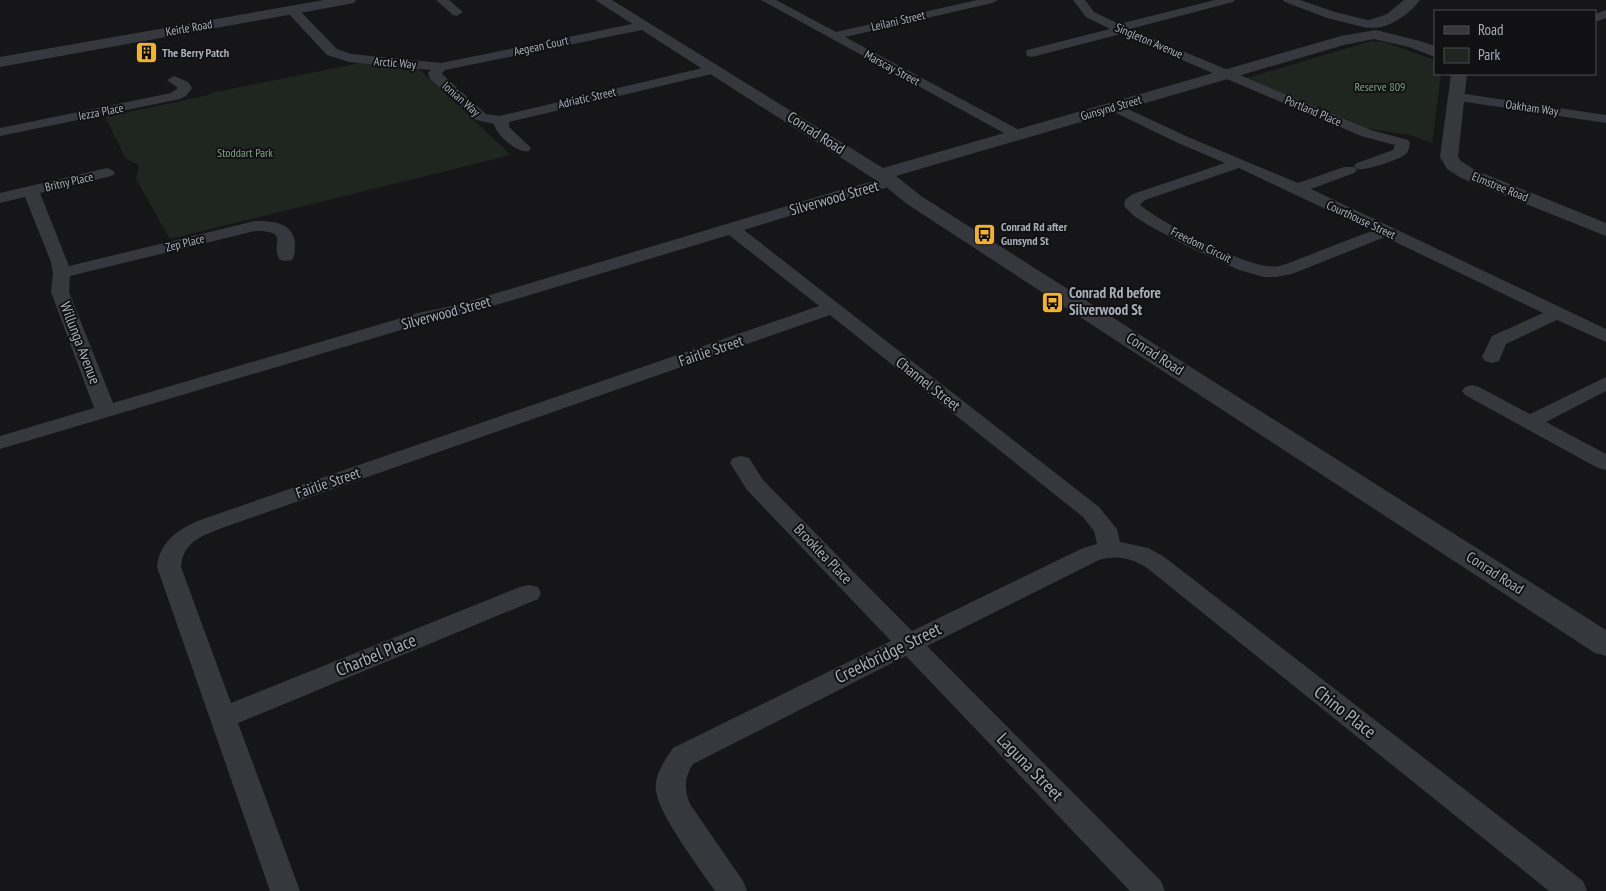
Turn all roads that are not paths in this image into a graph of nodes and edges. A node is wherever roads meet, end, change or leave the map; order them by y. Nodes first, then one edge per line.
1 (349, 0) edge
2 (442, 0) edge
3 (602, 0) edge
4 (767, 0) edge
5 (992, 0) edge
6 (1079, 0) edge
7 (1229, 0) edge
8 (1289, 0) edge
9 (1413, 0) edge
10 (320, 2) edge
11 (292, 10) junction
12 (457, 12) dead end
13 (642, 26) junction
14 (1374, 28) junction
15 (1120, 29) junction
16 (834, 36) junction
17 (1434, 52) edge
18 (1032, 53) dead end
19 (0, 62) edge
20 (441, 67) junction
21 (711, 70) junction
22 (1226, 74) junction
23 (1459, 75) edge
24 (174, 80) dead end
25 (1458, 97) junction
26 (1115, 107) junction
27 (1606, 119) edge
28 (502, 121) junction
29 (0, 132) edge
30 (1018, 135) junction
31 (524, 148) dead end
32 (1239, 163) junction
33 (108, 174) dead end
34 (887, 178) junction
35 (1297, 189) junction
36 (31, 192) junction
37 (0, 198) edge
38 (732, 229) junction
39 (1606, 230) edge
40 (1386, 231) junction
41 (286, 256) dead end
42 (62, 273) junction
43 (832, 308) junction
44 (1557, 313) junction
45 (1606, 336) edge
46 (1492, 357) dead end
47 (1606, 382) edge
48 (1472, 391) dead end
49 (106, 412) junction
50 (1530, 422) junction
51 (0, 444) edge
52 (741, 462) dead end
53 (1606, 463) edge
54 (1110, 548) junction
55 (529, 593) dead end
56 (909, 643) junction
57 (1606, 645) edge
58 (223, 718) junction
59 (285, 891) edge
60 (732, 891) edge
61 (1150, 891) edge
62 (1572, 891) edge

1 - 10 street, Keirle Road
2 - 12 street
3 - 13 street, Conrad Road
4 - 16 street, Marscay Street
5 - 16 street, Leilani Street
6 - 15 street, Singleton Avenue
7 - 15 street
8 - 14 street
9 - 14 street
10 - 11 street, Keirle Road
11 - 19 street, Keirle Road
11 - 20 street, Arctic Way
13 - 20 street, Aegean Court
13 - 21 street, Conrad Road
14 - 17 street
14 - 22 street, Gunsynd Street
15 - 18 street
15 - 22 street, Singleton Avenue
16 - 30 street, Marscay Street
20 - 28 street, Ionian Way
21 - 28 street, Adriatic Street
21 - 34 street, Conrad Road
22 - 26 street, Gunsynd Street
22 - 35 street, Portland Place
23 - 25 street, Elmstree Road
24 - 29 street, Iezza Place
25 - 27 street, Oakham Way
25 - 39 street, Elmstree Road
26 - 30 street, Gunsynd Street
26 - 32 street, Courthouse Street
28 - 31 street
30 - 34 street, Gunsynd Street
32 - 35 street, Courthouse Street
32 - 40 street, Freedom Circuit
33 - 36 street, Britny Place
34 - 38 street, Silverwood Street
34 - 57 street, Conrad Road
35 - 40 street, Courthouse Street
36 - 37 street
36 - 42 street, Willunga Avenue
38 - 43 street, Channel Street
38 - 49 street, Silverwood Street
40 - 44 street, Courthouse Street
41 - 42 street, Zep Place
42 - 49 street, Willunga Avenue
43 - 54 street, Channel Street
43 - 58 street, Fairlie Street
44 - 45 street, Courthouse Street
44 - 46 street
47 - 50 street
48 - 50 street
49 - 51 street, Silverwood Street
50 - 53 street
52 - 56 street, Brooklea Place
54 - 56 street, Creekbridge Street
54 - 62 street, Chino Place
55 - 58 street, Charbel Place
56 - 60 street, Creekbridge Street
56 - 61 street, Laguna Street
58 - 59 street, Fairlie Street

